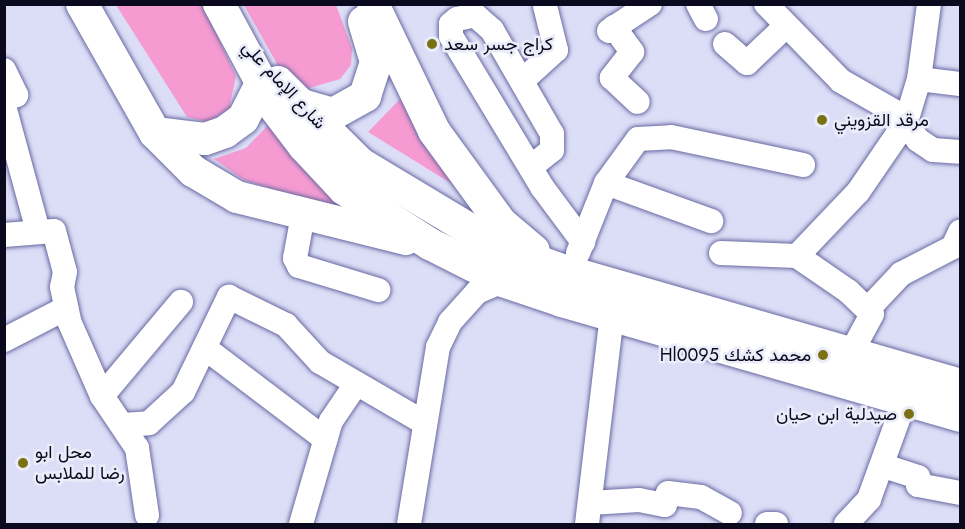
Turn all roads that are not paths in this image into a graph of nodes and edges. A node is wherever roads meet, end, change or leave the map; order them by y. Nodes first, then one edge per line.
1 (356, 4) edge
2 (373, 4) edge
3 (650, 4) edge
4 (766, 4) edge
5 (929, 4) edge
6 (546, 6) dead end
7 (89, 10) edge
8 (226, 17) edge
9 (618, 20) edge
10 (786, 26) junction
11 (725, 44) dead end
12 (4, 70) edge
13 (920, 79) junction
14 (522, 81) junction
15 (262, 82) junction
16 (960, 84) edge
17 (4, 99) edge
18 (638, 102) dead end
19 (297, 103) junction
20 (4, 106) edge
21 (906, 122) junction
22 (155, 133) junction
23 (960, 152) edge
24 (803, 165) dead end
25 (531, 167) junction
26 (606, 183) junction
27 (303, 215) junction
28 (711, 220) dead end
29 (46, 231) junction
30 (960, 232) edge
31 (4, 234) edge
32 (583, 242) junction
33 (430, 244) junction
34 (721, 253) dead end
35 (797, 256) junction
36 (503, 281) junction
37 (564, 281) junction
38 (378, 290) dead end
39 (181, 302) dead end
40 (66, 308) junction
41 (869, 308) junction
42 (612, 315) junction
43 (4, 339) edge
44 (205, 348) junction
45 (851, 353) junction
46 (356, 384) junction
47 (960, 385) edge
48 (102, 396) junction
49 (905, 400) junction
50 (960, 416) edge
51 (423, 422) junction
52 (123, 426) junction
53 (326, 439) junction
54 (884, 466) junction
55 (960, 493) edge
56 (730, 513) dead end
57 (589, 514) edge
58 (147, 515) dead end
59 (301, 525) edge
60 (409, 525) edge
61 (767, 525) edge
62 (776, 525) edge
63 (846, 525) edge

1 - 19 main road
2 - 37 main road
3 - 9 street
4 - 10 street
5 - 13 street
6 - 14 street
7 - 22 main road
8 - 15 main road, شارع الإمام علي
8 - 19 main road, شارع الإمام علي
9 - 18 street
10 - 11 street
10 - 21 street
12 - 17 street
13 - 16 street
13 - 21 street
14 - 25 street
14 - 25 street
15 - 22 main road
15 - 33 main road, شارع الإمام علي
19 - 37 main road, شارع الإمام علي
20 - 29 street
21 - 23 street
21 - 35 street
22 - 27 main road
24 - 26 street
25 - 32 street
26 - 28 street
26 - 32 street
27 - 33 main road
27 - 38 street
29 - 31 street
29 - 40 street
30 - 41 street
32 - 37 street
33 - 36 main road, شارع الإمام علي
34 - 35 street
35 - 41 street
36 - 37 main road, شارع الإمام علي
36 - 51 street
37 - 42 main road, شارع الإمام علي
37 - 45 main road, شارع الإمام علي
39 - 48 street
40 - 43 street
40 - 48 street
41 - 45 street
42 - 49 main road, شارع الإمام علي
42 - 57 street
44 - 46 street
44 - 52 street
44 - 53 street
45 - 47 main road, شارع الإمام علي
46 - 51 street
46 - 53 street
48 - 52 street
49 - 50 main road, شارع الإمام علي
49 - 54 street
51 - 60 street
52 - 58 street
53 - 59 street
54 - 55 street
54 - 63 street
56 - 57 street
61 - 62 street

